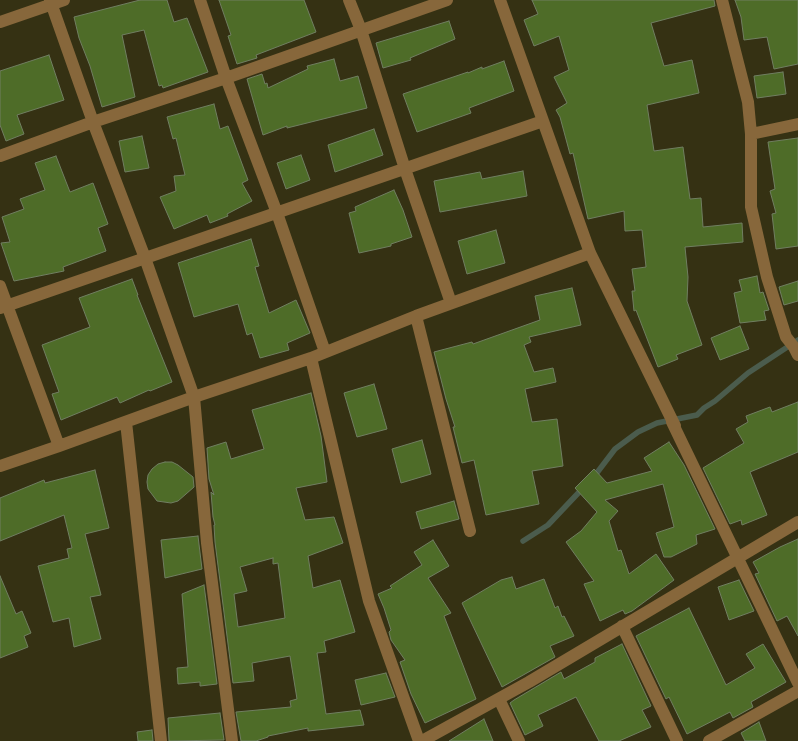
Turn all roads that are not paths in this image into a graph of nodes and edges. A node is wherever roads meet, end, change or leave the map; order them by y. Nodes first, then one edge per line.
1 (64, 0) edge
2 (200, 0) edge
3 (349, 0) edge
4 (447, 0) edge
5 (500, 0) edge
6 (722, 0) edge
7 (50, 2) edge
8 (0, 22) edge
9 (361, 30) junction
10 (226, 78) junction
11 (92, 122) junction
12 (543, 122) junction
13 (798, 124) edge
14 (751, 134) junction
15 (0, 156) edge
16 (405, 169) junction
17 (276, 213) junction
18 (590, 253) junction
19 (145, 258) junction
20 (0, 286) edge
21 (451, 303) junction
22 (4, 306) edge
23 (416, 316) junction
24 (793, 346) edge
25 (325, 352) junction
26 (311, 358) junction
27 (194, 397) junction
28 (126, 422) junction
29 (59, 446) junction
30 (0, 466) edge
31 (798, 522) edge
32 (470, 531) dead end
33 (737, 557) junction
34 (622, 626) junction
35 (798, 683) edge
36 (798, 691) edge
37 (499, 699) junction
38 (161, 741) edge
39 (232, 741) edge
40 (420, 741) edge
41 (519, 741) edge
42 (677, 741) edge
43 (709, 741) edge

1 - 7 street
2 - 10 street
3 - 9 street
4 - 9 street
5 - 12 street
6 - 14 street
7 - 8 street
7 - 11 street
9 - 10 street
9 - 16 street
10 - 11 street
10 - 17 street
11 - 15 street
11 - 19 street
12 - 16 street
12 - 18 street
13 - 14 street
14 - 24 street
16 - 17 street
16 - 21 street
17 - 19 street
17 - 25 street
18 - 21 street
18 - 33 street
19 - 22 street
19 - 27 street
20 - 22 street
21 - 23 street
22 - 29 street
23 - 25 street
23 - 32 street
25 - 26 street
26 - 27 street
26 - 40 street
27 - 28 street
27 - 39 street
28 - 29 street
28 - 38 street
29 - 30 street
31 - 33 street
33 - 34 street
33 - 35 street
34 - 37 street
34 - 42 street
36 - 43 street
37 - 40 street
37 - 41 street

